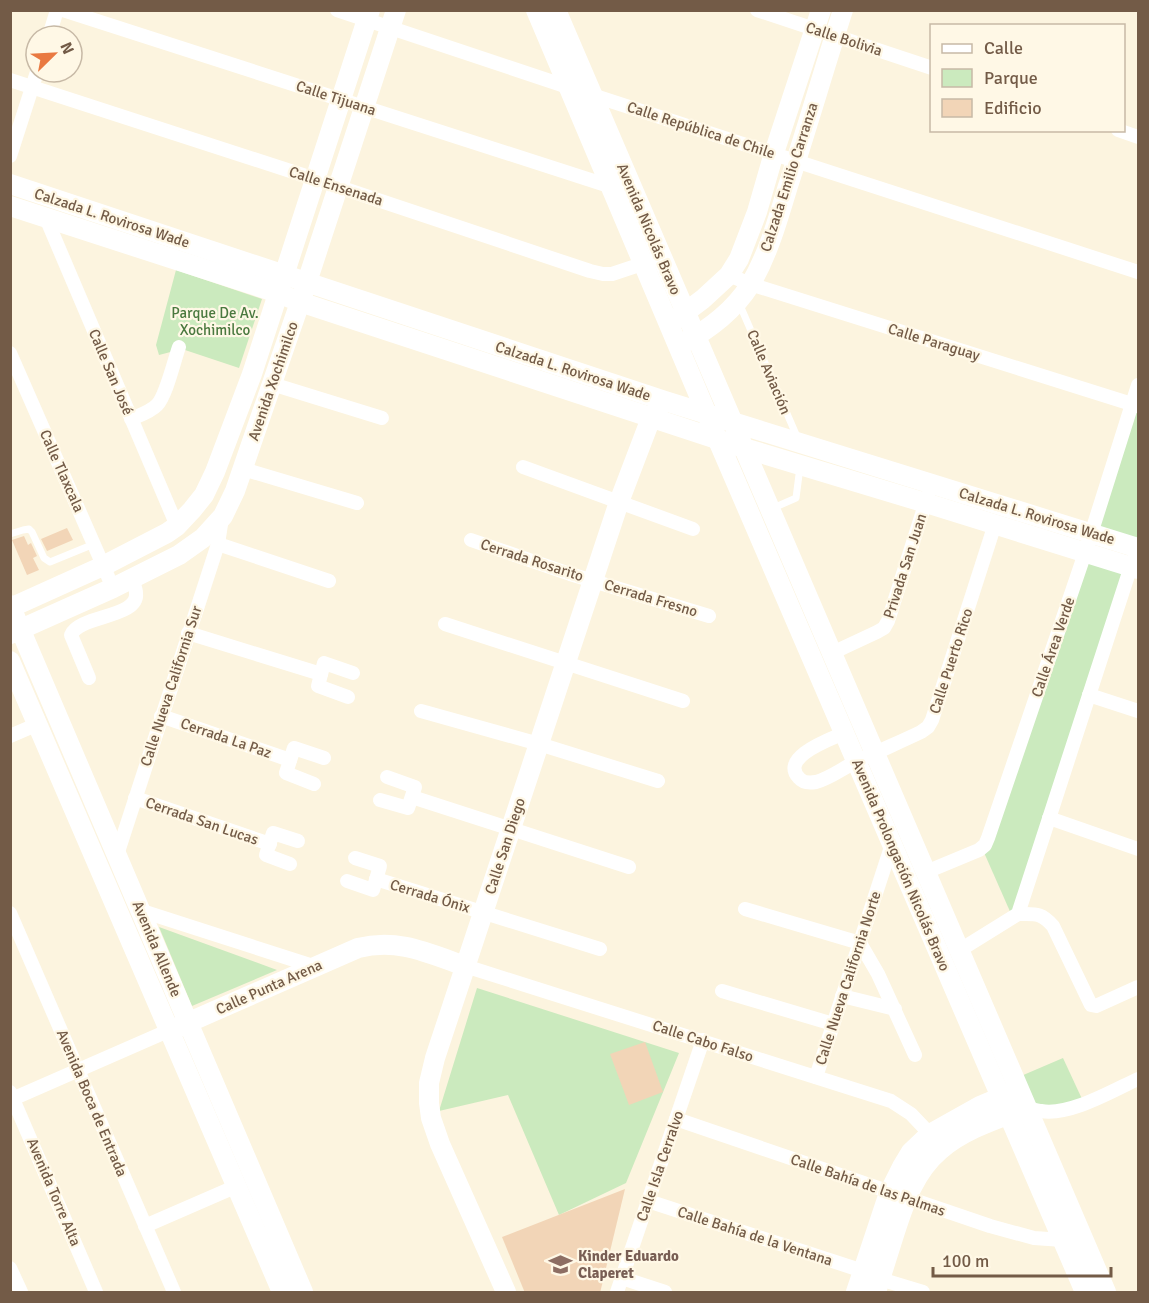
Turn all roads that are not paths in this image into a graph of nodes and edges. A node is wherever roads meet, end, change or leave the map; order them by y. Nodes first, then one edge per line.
1 (63, 10) edge
2 (337, 10) edge
3 (536, 10) edge
4 (556, 10) edge
5 (757, 10) edge
6 (843, 10) edge
7 (368, 15) edge
8 (393, 20) edge
9 (818, 20) edge
10 (835, 35) junction
11 (930, 67) edge
12 (10, 80) edge
13 (33, 84) edge
14 (32, 87) junction
15 (568, 87) junction
16 (591, 95) junction
17 (341, 100) junction
18 (365, 107) junction
19 (1124, 132) edge
20 (1138, 137) edge
21 (774, 153) junction
22 (10, 156) edge
23 (796, 161) junction
24 (315, 179) junction
25 (10, 184) edge
26 (609, 186) junction
27 (338, 187) junction
28 (10, 206) edge
29 (46, 218) junction
30 (662, 257) junction
31 (643, 264) junction
32 (1138, 272) edge
33 (729, 275) junction
34 (307, 282) junction
35 (281, 284) junction
36 (750, 284) junction
37 (738, 301) junction
38 (300, 302) junction
39 (686, 313) junction
40 (668, 325) junction
41 (696, 336) junction
42 (677, 346) junction
43 (179, 347) dead end
44 (10, 353) edge
45 (272, 384) junction
46 (1138, 385) edge
47 (665, 401) junction
48 (1135, 405) edge
49 (706, 414) junction
50 (382, 418) dead end
51 (651, 418) junction
52 (131, 419) junction
53 (733, 423) junction
54 (717, 438) junction
55 (800, 443) junction
56 (744, 448) junction
57 (800, 465) junction
58 (523, 467) dead end
59 (243, 469) junction
60 (929, 493) junction
61 (619, 502) junction
62 (357, 503) dead end
63 (770, 509) junction
64 (223, 516) junction
65 (996, 524) junction
66 (177, 526) junction
67 (693, 529) dead end
68 (1092, 533) junction
69 (10, 534) edge
70 (471, 540) dead end
71 (94, 544) junction
72 (218, 544) junction
73 (1138, 546) edge
74 (1085, 553) junction
75 (104, 566) junction
76 (1135, 568) edge
77 (132, 579) junction
78 (328, 581) dead end
79 (593, 581) junction
80 (113, 588) junction
81 (11, 607) edge
82 (709, 616) dead end
83 (445, 624) dead end
84 (16, 631) edge
85 (188, 633) junction
86 (832, 653) junction
87 (566, 663) junction
88 (11, 665) edge
89 (352, 673) dead end
90 (321, 674) junction
91 (88, 678) dead end
92 (1089, 695) junction
93 (348, 697) dead end
94 (683, 701) dead end
95 (421, 711) dead end
96 (1138, 711) edge
97 (161, 716) junction
98 (38, 724) junction
99 (844, 733) junction
100 (10, 736) edge
101 (539, 744) junction
102 (875, 753) junction
103 (324, 758) dead end
104 (290, 761) junction
105 (856, 761) junction
106 (387, 777) dead end
107 (658, 781) dead end
108 (314, 784) dead end
109 (411, 797) junction
110 (135, 798) junction
111 (380, 800) dead end
112 (1049, 818) junction
113 (511, 829) junction
114 (298, 841) dead end
115 (270, 844) junction
116 (892, 844) junction
117 (1138, 849) edge
118 (117, 855) junction
119 (355, 858) dead end
120 (290, 864) dead end
121 (628, 867) dead end
122 (926, 873) junction
123 (376, 879) junction
124 (347, 881) dead end
125 (746, 909) dead end
126 (142, 911) junction
127 (10, 912) edge
128 (483, 912) junction
129 (1018, 914) junction
130 (860, 943) junction
131 (600, 949) dead end
132 (960, 950) junction
133 (465, 966) junction
134 (315, 967) junction
135 (1138, 987) edge
136 (722, 991) dead end
137 (842, 996) junction
138 (895, 1009) junction
139 (833, 1024) junction
140 (179, 1026) junction
141 (703, 1041) junction
142 (915, 1055) dead end
143 (79, 1071) junction
144 (816, 1077) junction
145 (1138, 1079) edge
146 (11, 1097) edge
147 (1023, 1099) junction
148 (1004, 1106) junction
149 (676, 1119) junction
150 (930, 1134) junction
151 (237, 1186) junction
152 (898, 1196) junction
153 (648, 1201) junction
154 (145, 1226) junction
155 (1063, 1240) junction
156 (10, 1268) edge
157 (622, 1278) junction
158 (873, 1281) edge
159 (21, 1293) edge
160 (96, 1293) edge
161 (174, 1293) edge
162 (282, 1293) edge
163 (303, 1293) edge
164 (506, 1293) edge
165 (617, 1293) edge
166 (665, 1293) edge
167 (856, 1293) edge
168 (923, 1293) edge
169 (1085, 1293) edge
170 (1106, 1293) edge

1 - 17 street, Calle Tijuana
2 - 7 street, Calle República de Chile
3 - 15 street, Avenida Nicolás Bravo
4 - 16 street, Avenida Nicolás Bravo
5 - 9 street, Calle Bolivia
6 - 10 street, Calzada Emilio Carranza
7 - 8 street, Calle República de Chile
7 - 17 street, Avenida Xochimilco
8 - 15 street, Calle República de Chile
8 - 18 street, Avenida Xochimilco
9 - 10 street, Calle Bolivia
9 - 21 street, Calzada Emilio Carranza
10 - 11 street, Calle Bolivia
10 - 23 street, Calzada Emilio Carranza
12 - 14 street, Calle Ensenada
13 - 14 street
14 - 22 street
14 - 24 street, Calle Ensenada
15 - 16 street, Calle República de Chile
15 - 26 street, Avenida Nicolás Bravo
16 - 21 street, Calle República de Chile
16 - 30 street, Avenida Nicolás Bravo
17 - 18 street, Calle Tijuana
17 - 24 street, Avenida Xochimilco
18 - 26 street, Calle Tijuana
18 - 27 street, Avenida Xochimilco
19 - 20 street
21 - 23 street, Calle República de Chile
21 - 33 street, Calzada Emilio Carranza
23 - 32 street, Calle República de Chile
23 - 36 street, Calzada Emilio Carranza
24 - 27 street, Calle Ensenada
24 - 35 street, Avenida Xochimilco
25 - 35 street, Calzada L. Rovirosa Wade
26 - 31 street, Avenida Nicolás Bravo
27 - 31 street, Calle Ensenada
27 - 34 street, Avenida Xochimilco
28 - 29 street, Calzada L. Rovirosa Wade
29 - 35 street, Calzada L. Rovirosa Wade
29 - 52 street, Calle San José
30 - 31 street, Calle Ensenada
30 - 39 street, Avenida Nicolás Bravo
31 - 40 street, Avenida Nicolás Bravo
33 - 36 street, Calle Paraguay
33 - 39 street, Calzada Emilio Carranza
34 - 35 street, Calzada L. Rovirosa Wade
34 - 38 street, Avenida Xochimilco
34 - 47 street, Calzada L. Rovirosa Wade
35 - 38 street, Calzada L. Rovirosa Wade
35 - 66 street, Avenida Xochimilco
36 - 37 street, Calzada Emilio Carranza
36 - 48 street, Calle Paraguay
37 - 41 street, Calzada Emilio Carranza
37 - 55 lane, Calle Aviación
38 - 45 street, Avenida Xochimilco
38 - 51 street, Calzada L. Rovirosa Wade
39 - 40 street, Calzada Emilio Carranza
39 - 41 street, Avenida Nicolás Bravo
40 - 42 street, Avenida Nicolás Bravo
41 - 42 street, Calzada Emilio Carranza
41 - 53 street, Avenida Nicolás Bravo
42 - 49 street, Avenida Nicolás Bravo
43 - 52 street
44 - 71 street, Calle Tlaxcala
45 - 50 street
45 - 59 street, Avenida Xochimilco
46 - 48 street, Calle Área Verde
47 - 49 street, Calzada L. Rovirosa Wade
47 - 51 street, Calle San Diego
48 - 68 street, Calle Área Verde
49 - 53 street, Calzada L. Rovirosa Wade
49 - 54 street, Avenida Nicolás Bravo
51 - 54 street, Calzada L. Rovirosa Wade
51 - 61 street, Calle San Diego
52 - 66 street, Calle San José
53 - 55 street, Calzada L. Rovirosa Wade
53 - 56 street, Avenida Nicolás Bravo
54 - 56 street, Calzada L. Rovirosa Wade
54 - 99 street, Avenida Prolongación Nicolás Bravo
55 - 57 lane
55 - 60 street, Calzada L. Rovirosa Wade
56 - 57 street, Calzada L. Rovirosa Wade
56 - 63 street, Avenida Prolongación Nicolás Bravo
57 - 60 street, Calzada L. Rovirosa Wade
57 - 63 lane
58 - 61 street
59 - 62 street
59 - 64 street, Avenida Xochimilco
60 - 65 street, Calzada L. Rovirosa Wade
60 - 68 street, Calzada L. Rovirosa Wade
60 - 86 street, Privada San Juan
61 - 67 street
61 - 79 street, Calle San Diego
63 - 86 street, Avenida Prolongación Nicolás Bravo
64 - 72 street, Calle Nueva California Sur
64 - 77 street, Avenida Xochimilco
65 - 74 street, Calzada L. Rovirosa Wade
65 - 102 street, Calle Puerto Rico
66 - 75 street, Avenida Xochimilco
68 - 73 street, Calzada L. Rovirosa Wade
68 - 74 street, Calle Área Verde
69 - 71 lane
70 - 79 street, Cerrada Rosarito
71 - 75 street, Calle Tlaxcala
72 - 78 street
72 - 85 street, Calle Nueva California Sur
73 - 76 street
74 - 76 street, Calzada L. Rovirosa Wade
74 - 122 street, Calle Área Verde
75 - 80 street, Calle Tlaxcala
75 - 81 street, Avenida Xochimilco
76 - 92 street
77 - 80 street, Avenida Xochimilco
77 - 91 street
79 - 82 street, Cerrada Fresno
79 - 87 street, Calle San Diego
80 - 84 street, Avenida Xochimilco
81 - 84 street, Avenida Allende
83 - 87 street
84 - 118 street, Avenida Allende
85 - 90 street
85 - 97 street, Calle Nueva California Sur
86 - 102 street, Avenida Prolongación Nicolás Bravo
87 - 94 street
87 - 101 street, Calle San Diego
88 - 98 street, Avenida Allende
89 - 90 street
90 - 93 street
92 - 96 street
92 - 112 street
95 - 101 street
97 - 104 street, Cerrada La Paz
97 - 110 street, Calle Nueva California Sur
98 - 100 street
98 - 140 street, Avenida Allende
99 - 105 street, Avenida Prolongación Nicolás Bravo
99 - 105 street, Calle Puerto Rico
101 - 107 street
101 - 113 street, Calle San Diego
102 - 105 street, Calle Puerto Rico
102 - 122 street, Avenida Prolongación Nicolás Bravo
103 - 104 street
104 - 108 street
105 - 116 street, Avenida Prolongación Nicolás Bravo
106 - 109 street
109 - 111 street
109 - 113 street
110 - 115 street, Cerrada San Lucas
110 - 118 street, Calle Nueva California Sur
112 - 117 street
112 - 129 street
113 - 121 street
113 - 128 street, Calle San Diego
114 - 115 street
115 - 120 street
116 - 130 street, Calle Nueva California Norte
116 - 148 street, Avenida Prolongación Nicolás Bravo
118 - 126 street, Avenida Allende
119 - 123 street
122 - 132 street, Avenida Prolongación Nicolás Bravo
123 - 124 street
123 - 128 street, Cerrada Ónix
125 - 130 street
126 - 134 street
126 - 140 street, Avenida Allende
127 - 143 street, Avenida Boca de Entrada
128 - 131 street, Cerrada Ónix
128 - 133 street, Calle San Diego
129 - 132 street
129 - 135 street
130 - 137 street, Calle Nueva California Norte
130 - 138 street
132 - 147 street, Avenida Prolongación Nicolás Bravo
133 - 134 street, Calle Punta Arena
133 - 141 street, Calle Cabo Falso
133 - 164 street, Calle San Diego
134 - 140 street, Calle Punta Arena
136 - 139 street
137 - 138 street
137 - 139 street, Calle Nueva California Norte
138 - 142 street
139 - 144 street, Calle Nueva California Norte
140 - 143 street, Calle Punta Arena
140 - 151 street, Avenida Allende
140 - 163 street, Avenida Allende
141 - 144 street, Calle Cabo Falso
141 - 149 street, Calle Isla Cerralvo
143 - 146 street, Calle Punta Arena
143 - 154 street, Avenida Boca de Entrada
144 - 150 street, Calle Cabo Falso
145 - 147 street
146 - 160 street, Avenida Torre Alta
147 - 148 street
147 - 170 street, Avenida Prolongación Nicolás Bravo
148 - 150 street
148 - 152 street
148 - 155 street, Avenida Prolongación Nicolás Bravo
149 - 152 street, Calle Bahía de las Palmas
149 - 153 street, Calle Isla Cerralvo
150 - 152 street
151 - 154 street
151 - 162 street, Avenida Allende
152 - 155 street, Calle Bahía de las Palmas
152 - 158 street
153 - 157 street, Calle Isla Cerralvo
153 - 158 street, Calle Bahía de la Ventana
154 - 161 street, Avenida Boca de Entrada
155 - 169 street, Avenida Prolongación Nicolás Bravo
156 - 159 street
157 - 165 street, Calle Isla Cerralvo
157 - 166 street
158 - 167 street
158 - 168 street, Calle Bahía de la Ventana

